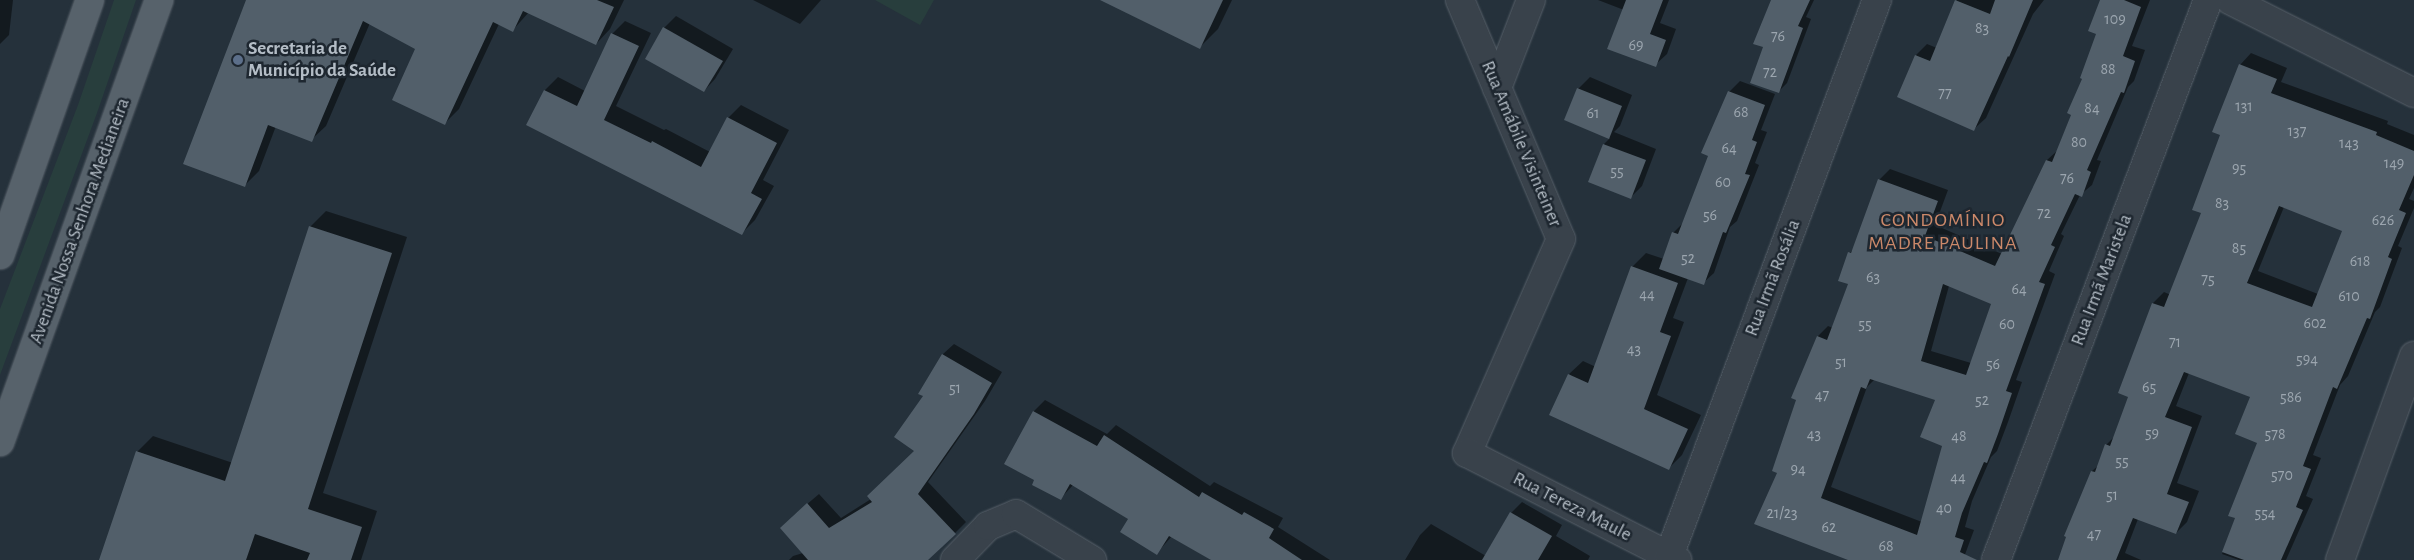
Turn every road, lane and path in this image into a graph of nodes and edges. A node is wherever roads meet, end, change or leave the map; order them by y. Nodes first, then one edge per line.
1 (90, 0) edge
2 (159, 0) edge
3 (1460, 0) edge
4 (1531, 0) edge
5 (1877, 0) edge
6 (2208, 0) edge
7 (2230, 0) edge
8 (1497, 88) junction
9 (2414, 93) edge
10 (0, 255) edge
11 (2414, 356) edge
12 (0, 442) edge
13 (1467, 454) joint
14 (1673, 558) edge
15 (955, 560) edge
16 (1092, 560) edge
17 (1996, 560) edge
18 (2340, 560) edge

1 - 10 main road
2 - 12 main road, Avenida Nossa Senhora Medianeira
3 - 8 street, Rua Amábile Visinteiner
4 - 8 street
5 - 14 street, Rua Irmã Rosália
6 - 17 street, Rua Irmã Maristela
7 - 9 street
8 - 13 street, Rua Amábile Visinteiner
11 - 18 street
13 - 14 street, Rua Tereza Maule
15 - 16 street

